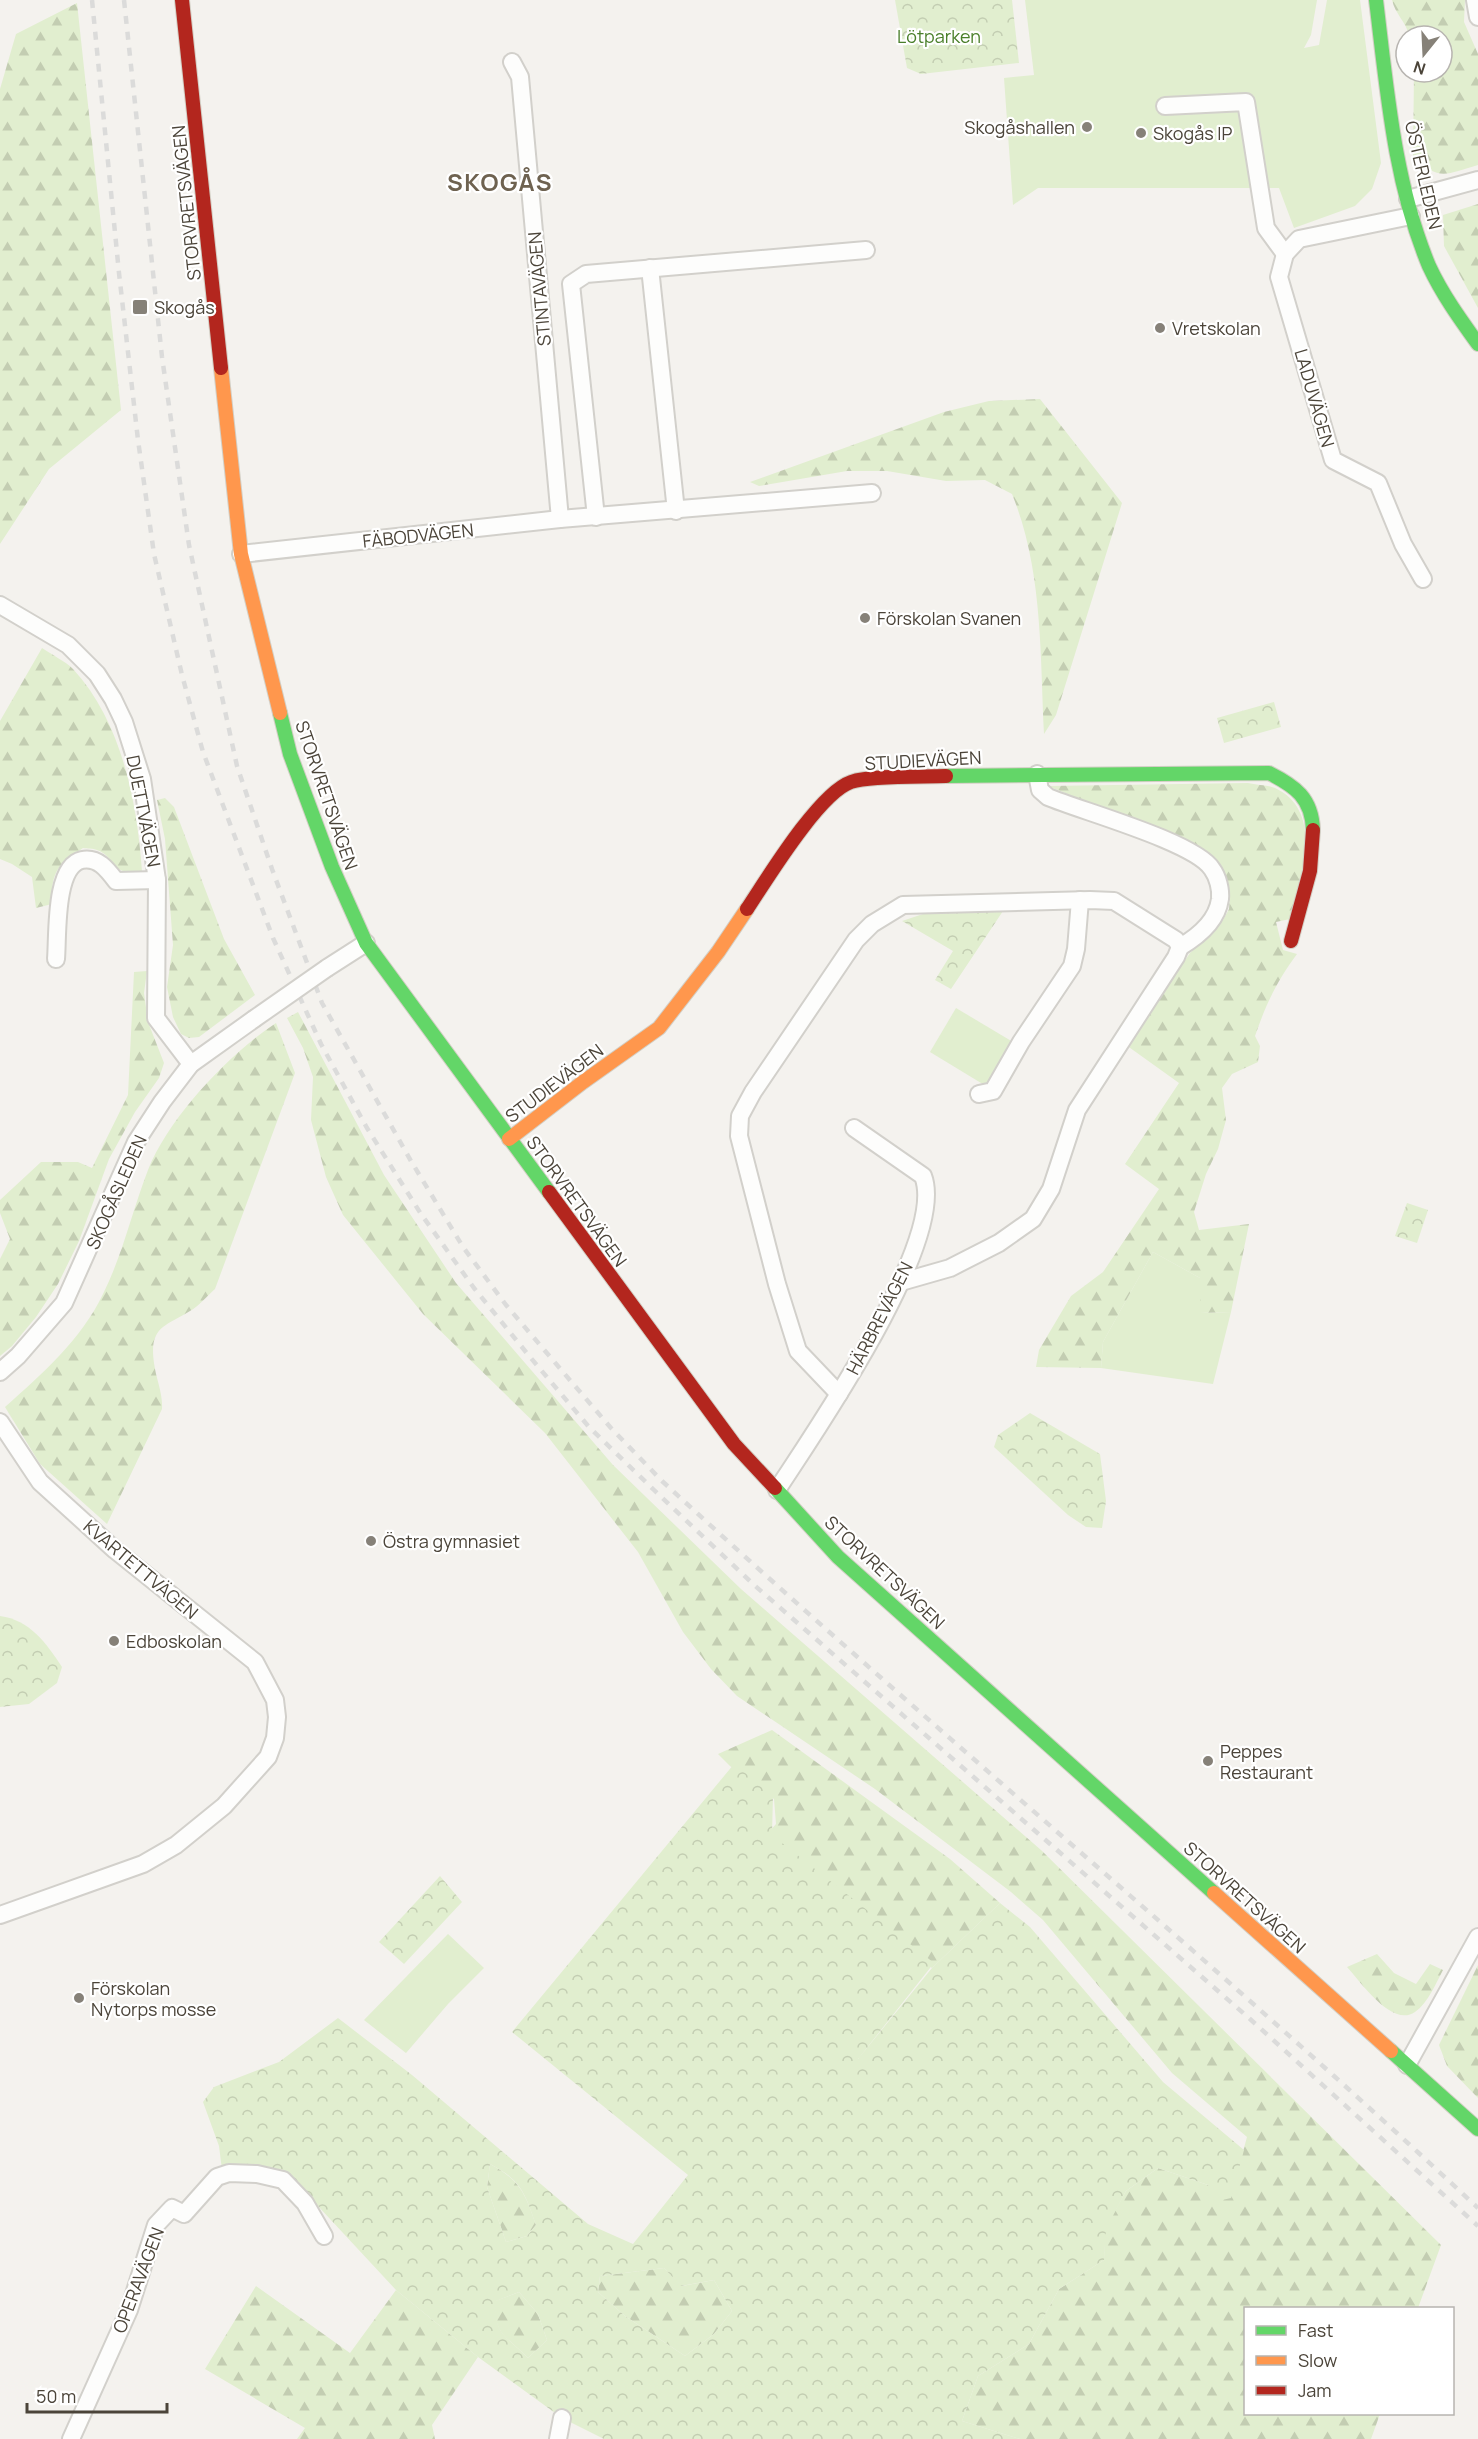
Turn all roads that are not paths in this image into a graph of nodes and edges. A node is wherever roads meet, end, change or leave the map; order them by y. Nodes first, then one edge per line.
1 (182, 0) edge
2 (1377, 0) edge
3 (1475, 0) edge
4 (1478, 17) edge
5 (512, 62) dead end
6 (1165, 106) dead end
7 (1478, 180) edge
8 (1409, 207) junction
9 (866, 250) dead end
10 (1285, 254) junction
11 (650, 268) junction
12 (1478, 344) edge
13 (872, 493) dead end
14 (676, 511) junction
15 (596, 517) junction
16 (560, 519) junction
17 (241, 554) junction
18 (1423, 579) dead end
19 (0, 605) edge
20 (1038, 774) junction
21 (157, 880) junction
22 (1080, 900) junction
23 (1291, 941) dead end
24 (366, 943) junction
25 (1180, 947) junction
26 (56, 959) dead end
27 (191, 1064) junction
28 (979, 1094) dead end
29 (854, 1128) dead end
30 (509, 1139) junction
31 (901, 1282) junction
32 (0, 1372) edge
33 (839, 1395) junction
34 (0, 1422) edge
35 (777, 1490) junction
36 (0, 1915) edge
37 (1478, 1937) edge
38 (1407, 2065) junction
39 (1478, 2129) edge
40 (324, 2236) dead end
41 (562, 2418) dead end
42 (71, 2439) edge
43 (558, 2439) edge

1 - 17 street, STORVRETSVÄGEN
2 - 8 street, ÖSTERLEDEN
3 - 4 street
5 - 16 street, STINTAVÄGEN
6 - 10 street
7 - 8 street
8 - 10 street
8 - 12 street, ÖSTERLEDEN
9 - 11 street
10 - 18 street, LADUVÄGEN
11 - 14 street
11 - 15 street
13 - 14 street, FÄBODVÄGEN
14 - 15 street, FÄBODVÄGEN
15 - 16 street, FÄBODVÄGEN
16 - 17 street, FÄBODVÄGEN
17 - 24 street, STORVRETSVÄGEN
19 - 21 street, DUETTVÄGEN
20 - 23 street, STUDIEVÄGEN
20 - 25 street
20 - 30 street, STUDIEVÄGEN
21 - 26 street
21 - 27 street, DUETTVÄGEN
22 - 25 street
22 - 28 street
22 - 33 street
24 - 27 street, SKOGÅSLEDEN, bridge
24 - 30 street, STORVRETSVÄGEN
25 - 31 street
27 - 32 street, SKOGÅSLEDEN
29 - 31 street, HÄRBREVÄGEN
30 - 35 street, STORVRETSVÄGEN
31 - 33 street, HÄRBREVÄGEN
33 - 35 street, HÄRBREVÄGEN
34 - 36 street, KVARTETTVÄGEN
35 - 38 street, STORVRETSVÄGEN
37 - 38 street
38 - 39 street, STORVRETSVÄGEN
40 - 42 street, OPERAVÄGEN
41 - 43 street

